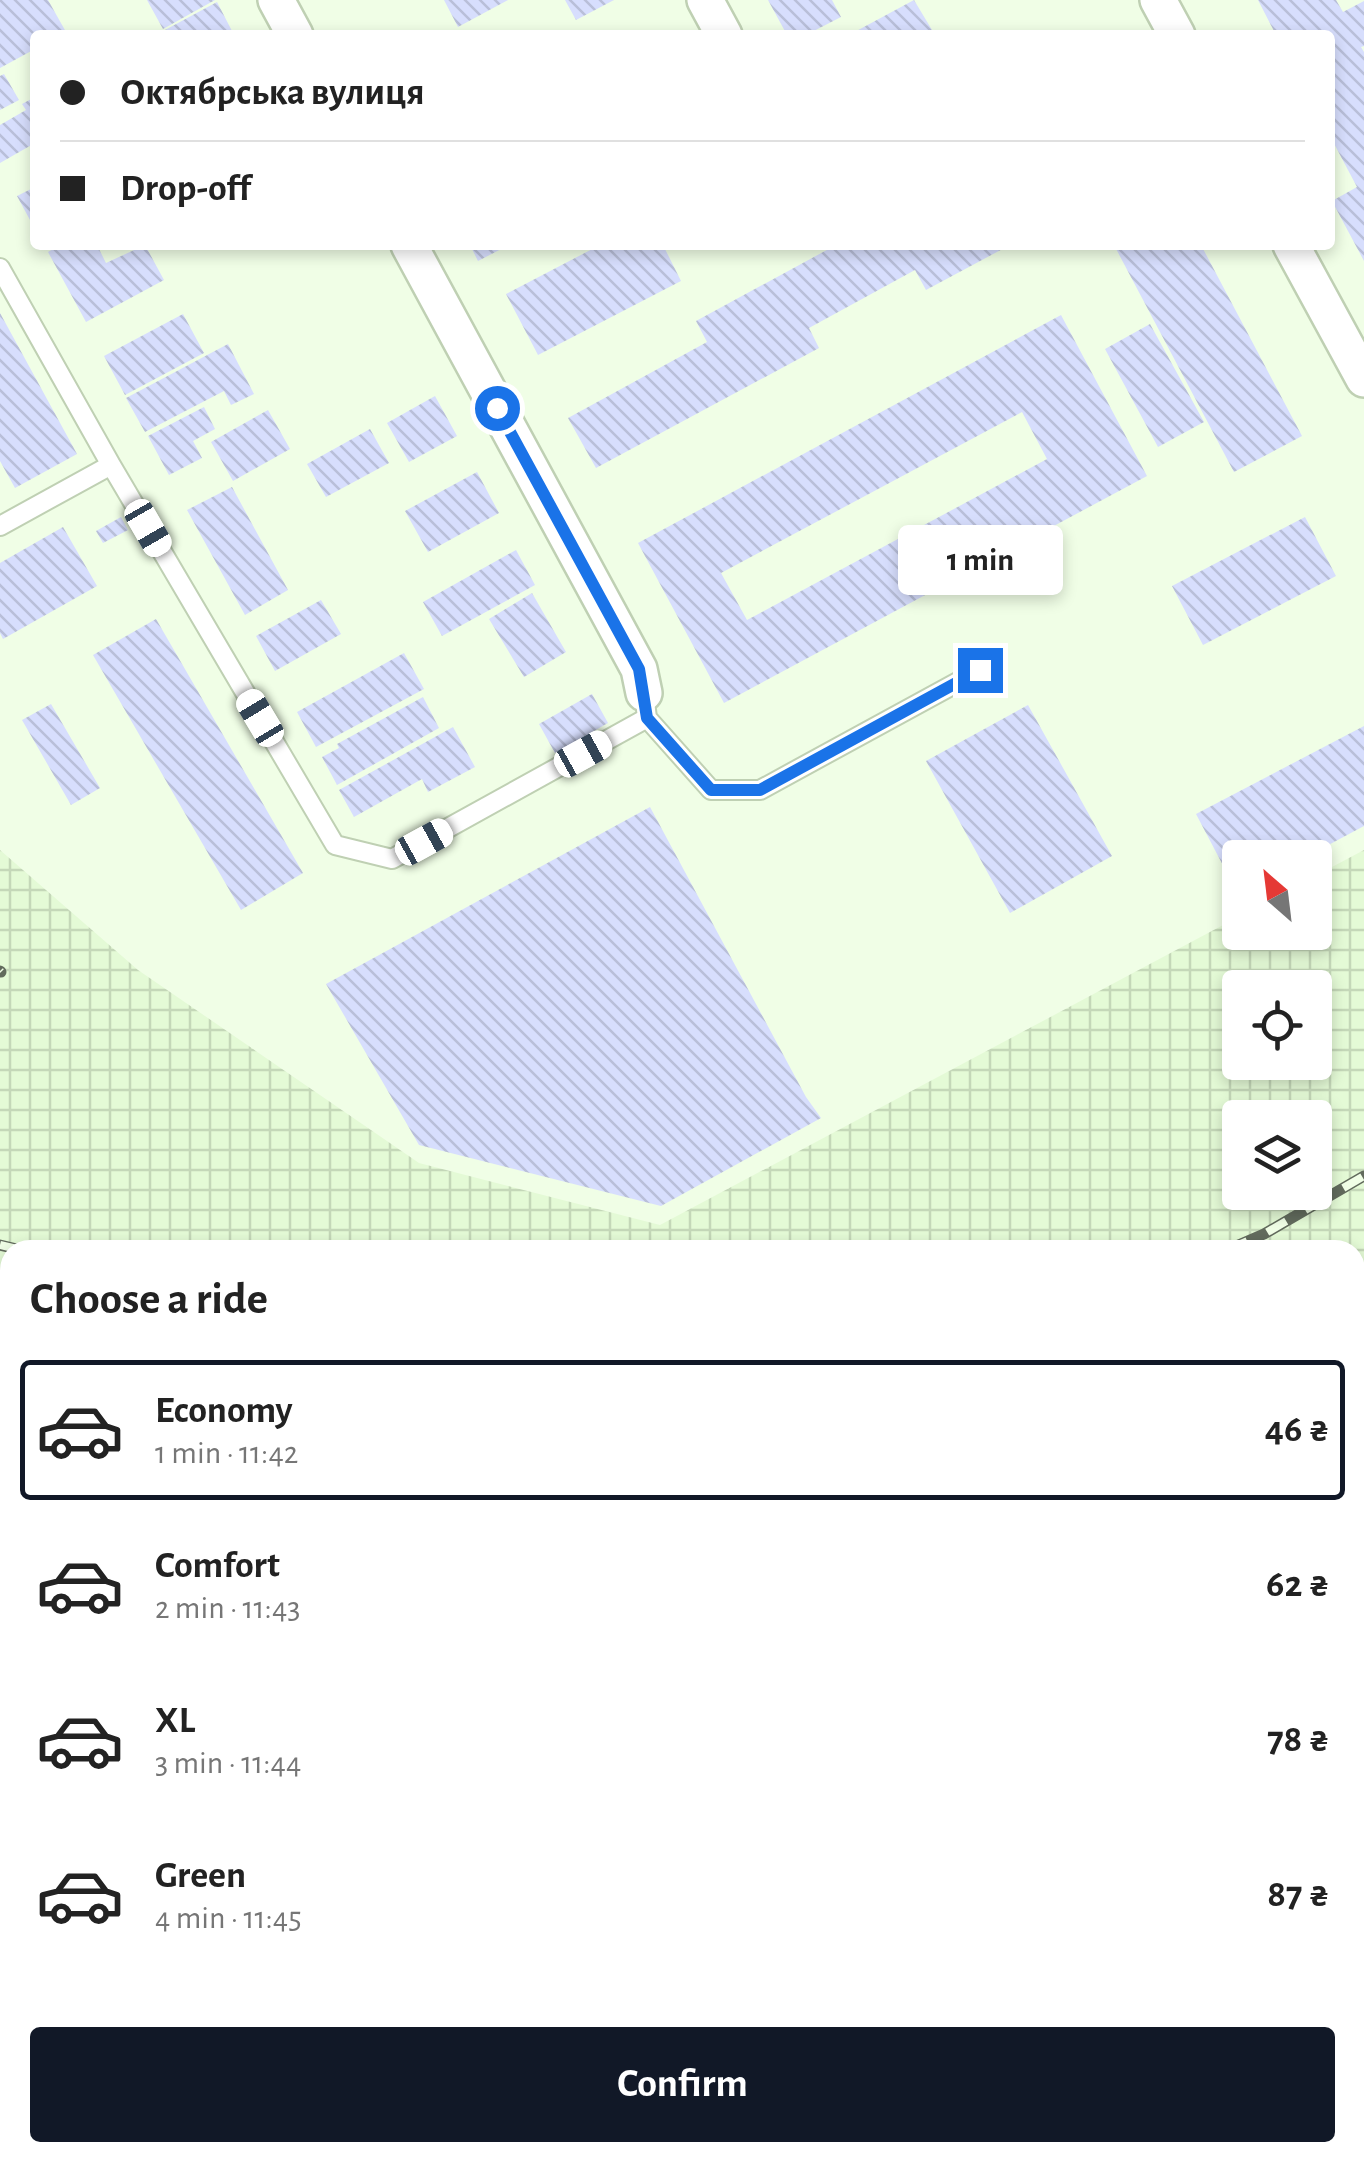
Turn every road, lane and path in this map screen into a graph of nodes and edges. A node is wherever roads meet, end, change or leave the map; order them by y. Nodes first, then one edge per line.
1 (276, 0) edge
2 (705, 0) edge
3 (1158, 0) edge
4 (291, 30) edge
5 (721, 30) edge
6 (1174, 30) edge
7 (411, 250) edge
8 (1294, 250) edge
9 (0, 268) edge
10 (1364, 379) edge
11 (111, 465) junction
12 (0, 526) edge
13 (980, 670) dead end
14 (646, 705) junction

1 - 4 street
2 - 5 street
3 - 6 street
7 - 14 street
8 - 10 street
9 - 11 lane
11 - 12 lane
11 - 14 lane
13 - 14 lane

